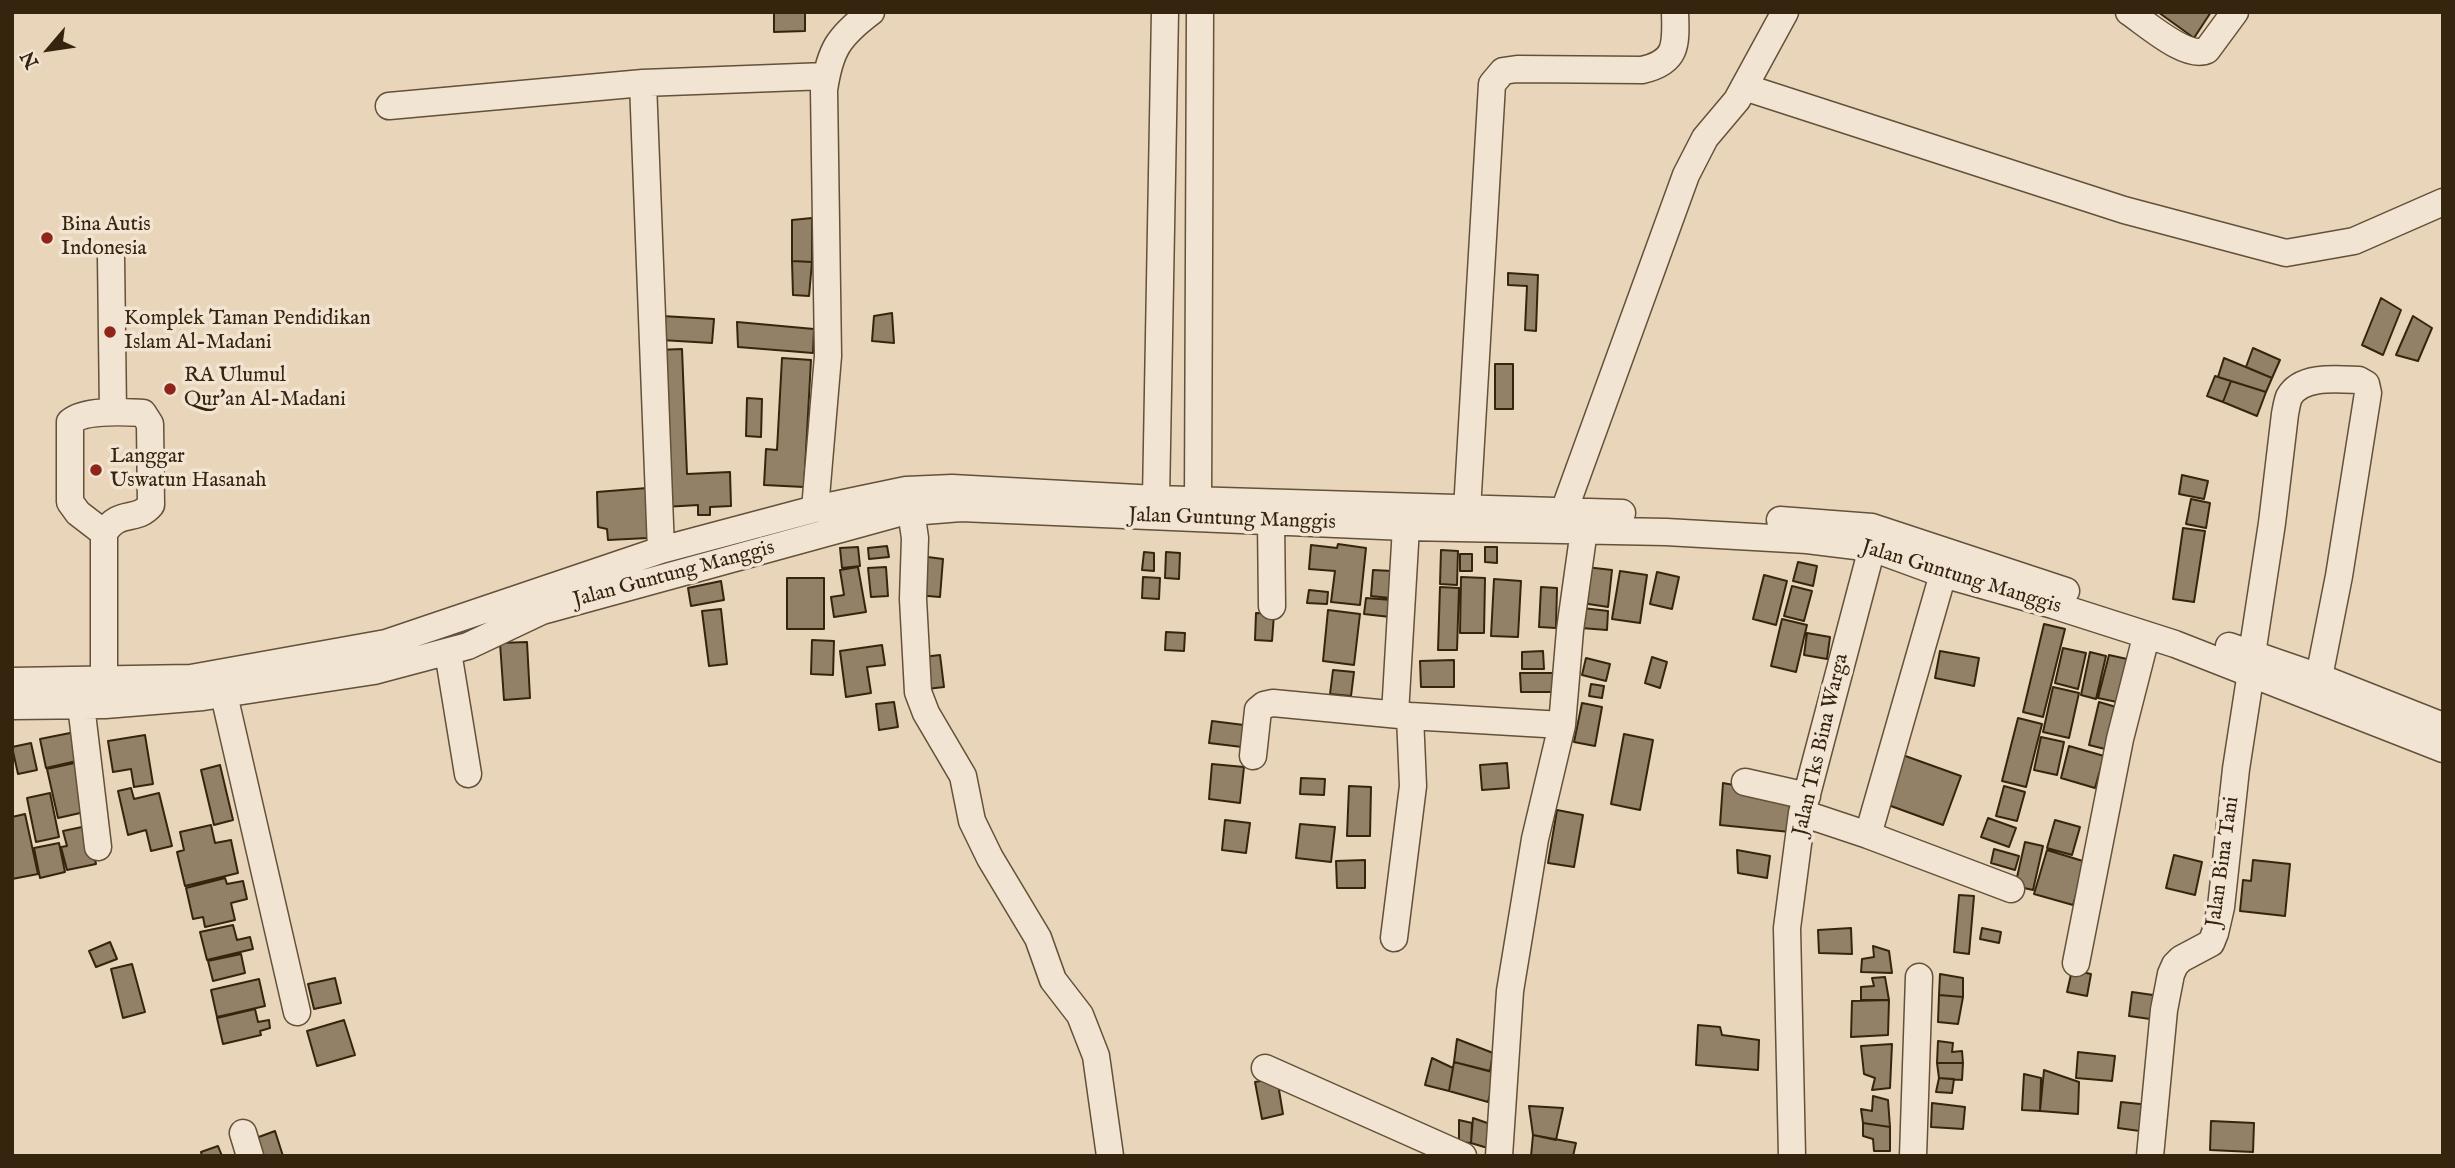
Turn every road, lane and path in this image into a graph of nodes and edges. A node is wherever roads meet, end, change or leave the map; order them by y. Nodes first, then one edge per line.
1 (871, 12) edge
2 (1165, 12) edge
3 (1200, 12) edge
4 (1675, 12) edge
5 (1785, 12) edge
6 (2129, 12) edge
7 (2235, 12) edge
8 (826, 76) junction
9 (643, 83) junction
10 (1744, 87) junction
11 (389, 106) dead end
12 (2443, 202) edge
13 (111, 257) dead end
14 (113, 412) junction
15 (1156, 499) junction
16 (1198, 500) junction
17 (815, 509) junction
18 (1467, 510) junction
19 (1564, 510) junction
20 (911, 511) junction
21 (1271, 521) junction
22 (1406, 527) junction
23 (1584, 530) junction
24 (104, 533) junction
25 (1872, 548) junction
26 (661, 550) junction
27 (1943, 573) junction
28 (1272, 606) dead end
29 (2147, 636) junction
30 (449, 652) junction
31 (2252, 663) junction
32 (2319, 677) junction
33 (12, 681) edge
34 (224, 695) junction
35 (96, 696) junction
36 (12, 706) edge
37 (1402, 715) junction
38 (1562, 725) junction
39 (2443, 726) edge
40 (2443, 749) edge
41 (1253, 756) dead end
42 (468, 774) dead end
43 (1745, 782) dead end
44 (1805, 804) junction
45 (1868, 835) junction
46 (97, 846) dead end
47 (2011, 889) dead end
48 (1394, 937) dead end
49 (2076, 963) dead end
50 (1919, 977) dead end
51 (297, 1012) dead end
52 (1265, 1068) dead end
53 (1110, 1156) edge
54 (1462, 1156) edge
55 (1499, 1156) edge
56 (1792, 1156) edge
57 (1913, 1156) edge
58 (2150, 1156) edge

1 - 8 street
2 - 15 street
3 - 16 street
4 - 18 street
5 - 10 street
6 - 7 street
8 - 9 street
8 - 17 street
9 - 11 street
9 - 26 street
10 - 12 street
10 - 19 street
13 - 14 street
14 - 24 street
14 - 24 street
15 - 16 street, Jalan Guntung Manggis
15 - 17 street, Jalan Guntung Manggis
16 - 18 street, Jalan Guntung Manggis
17 - 26 street, Jalan Guntung Manggis
18 - 19 street, Jalan Guntung Manggis
19 - 31 street, Jalan Guntung Manggis
20 - 21 street, Jalan Guntung Manggis
20 - 30 street, Jalan Guntung Manggis
20 - 53 street
21 - 22 street, Jalan Guntung Manggis
21 - 28 street
22 - 23 street, Jalan Guntung Manggis
22 - 37 street
23 - 25 street, Jalan Guntung Manggis
23 - 38 street
24 - 35 street
25 - 27 street, Jalan Guntung Manggis
25 - 44 street, Jalan Tks Bina Warga
26 - 35 street, Jalan Guntung Manggis
27 - 29 street, Jalan Guntung Manggis
27 - 45 street
29 - 31 street, Jalan Guntung Manggis
29 - 49 street
30 - 34 street, Jalan Guntung Manggis
30 - 42 street
31 - 32 street, Jalan Guntung Manggis
31 - 32 street, Jalan Bina Tani
31 - 40 street, Jalan Guntung Manggis
31 - 58 street, Jalan Bina Tani
32 - 39 street, Jalan Guntung Manggis
33 - 35 street, Jalan Guntung Manggis
34 - 35 street, Jalan Guntung Manggis
34 - 51 street
35 - 36 street, Jalan Guntung Manggis
35 - 46 street
37 - 38 street
37 - 41 street
37 - 48 street
38 - 55 street
43 - 44 street
44 - 45 street
44 - 56 street, Jalan Tks Bina Warga
45 - 47 street
50 - 57 street
52 - 54 street

